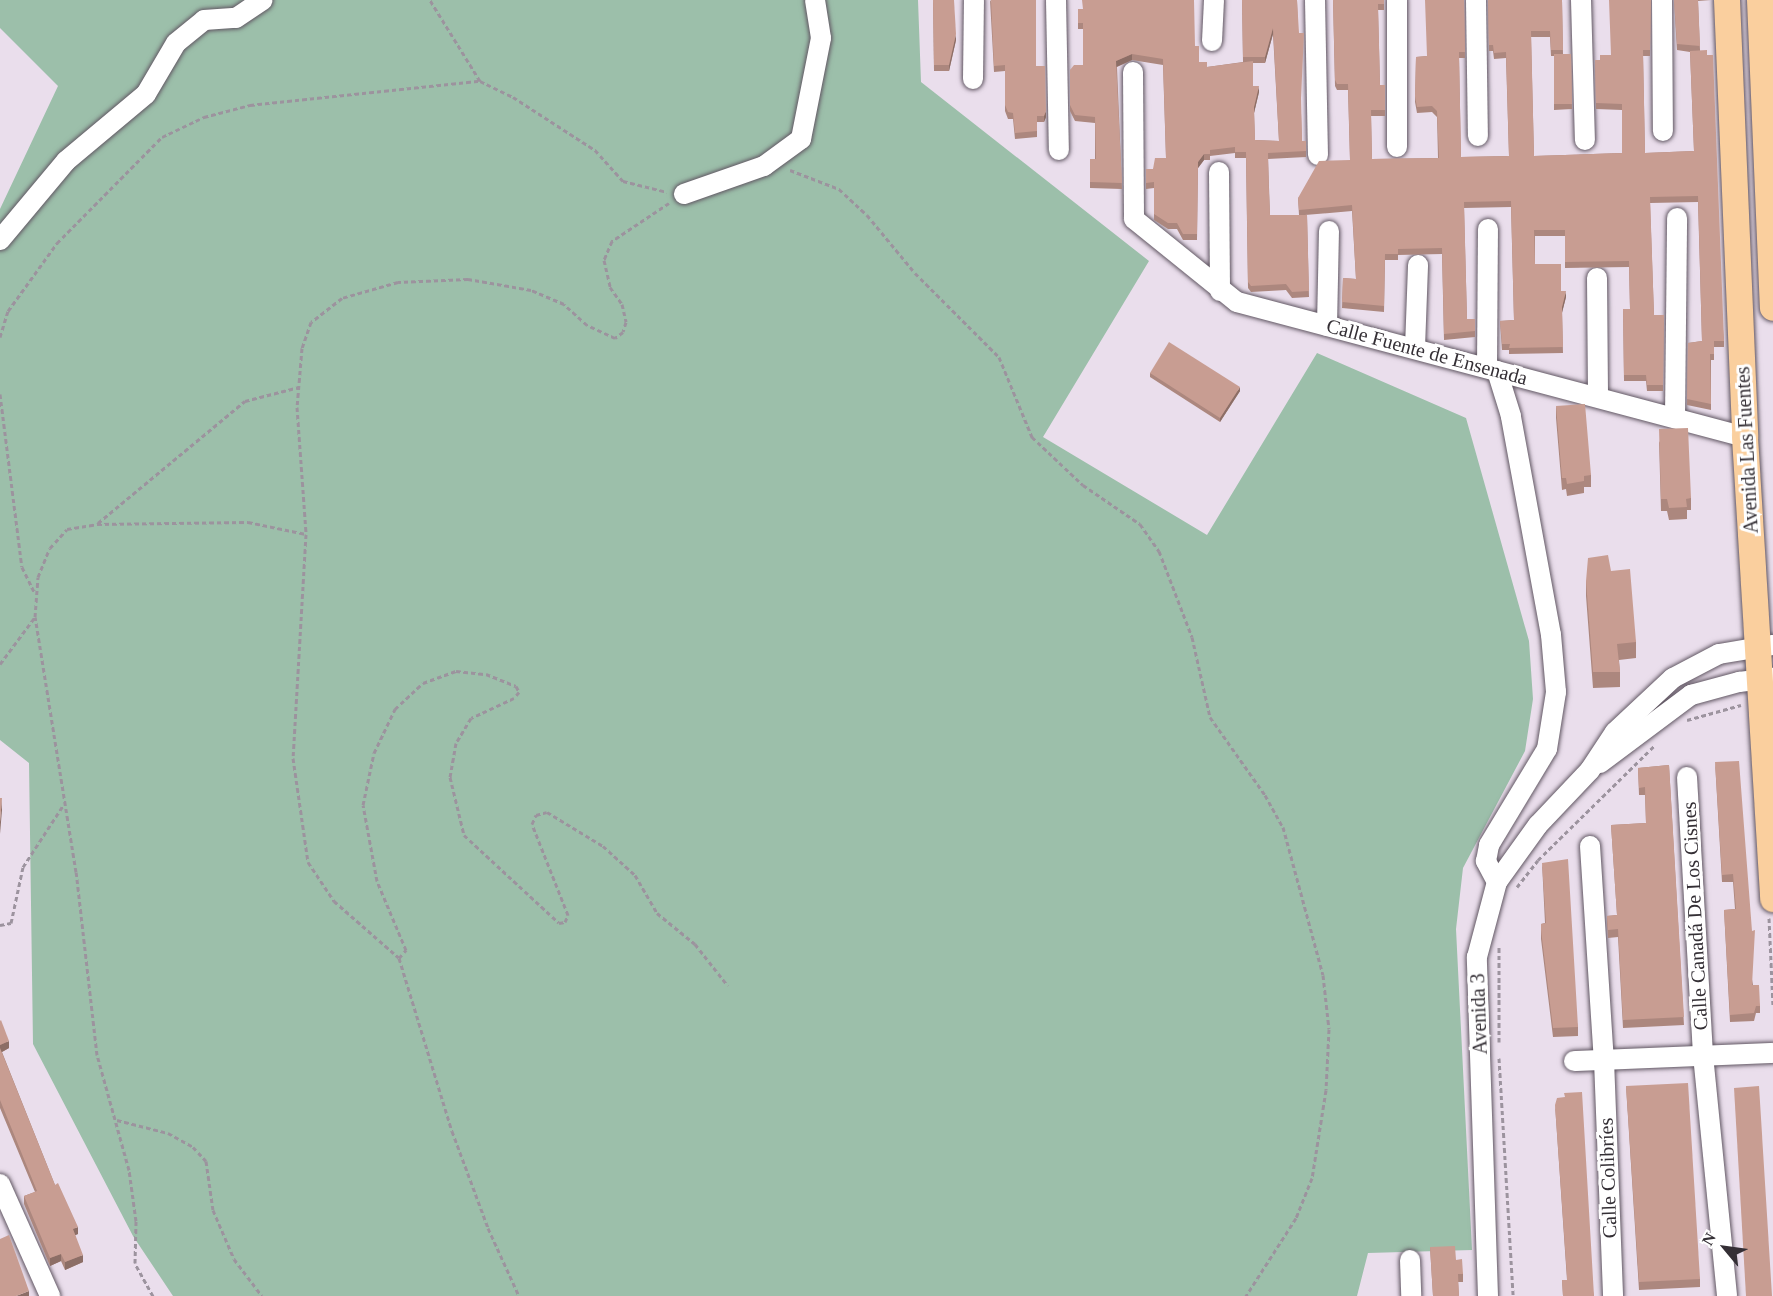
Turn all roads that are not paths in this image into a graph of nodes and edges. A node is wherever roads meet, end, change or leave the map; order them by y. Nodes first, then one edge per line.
1 (263, 0) edge
2 (815, 0) edge
3 (974, 0) edge
4 (1056, 0) edge
5 (1214, 0) edge
6 (1315, 0) edge
7 (1396, 0) edge
8 (1476, 0) edge
9 (1581, 0) edge
10 (1662, 0) edge
11 (1727, 0) edge
12 (1760, 0) edge
13 (1212, 41) dead end
14 (1133, 72) dead end
15 (973, 80) dead end
16 (1663, 131) dead end
17 (1478, 136) dead end
18 (1585, 140) dead end
19 (1397, 147) dead end
20 (1059, 150) dead end
21 (1318, 154) dead end
22 (1220, 172) dead end
23 (684, 194) road end
24 (1677, 218) dead end
25 (1488, 229) dead end
26 (1329, 231) dead end
27 (0, 240) edge
28 (1418, 265) dead end
29 (1597, 278) dead end
30 (1220, 291) junction
31 (1773, 308) edge
32 (1327, 326) junction
33 (1414, 348) junction
34 (1492, 369) junction
35 (1598, 398) junction
36 (1675, 418) junction
37 (1745, 437) junction
38 (1766, 646) edge
39 (1767, 679) edge
40 (1661, 689) junction
41 (1675, 715) junction
42 (1590, 770) junction
43 (1687, 777) dead end
44 (1590, 846) dead end
45 (1506, 886) junction
46 (1771, 906) edge
47 (1773, 1053) edge
48 (1703, 1055) junction
49 (1604, 1060) junction
50 (1574, 1061) dead end
51 (0, 1184) edge
52 (5, 1212) edge
53 (1410, 1260) dead end
54 (50, 1296) edge
55 (1412, 1296) edge
56 (1488, 1296) edge
57 (1613, 1296) edge
58 (1727, 1296) edge

1 - 27 street
2 - 23 street
3 - 15 street
4 - 20 street
5 - 13 street
6 - 21 street
7 - 19 street
8 - 17 street
9 - 18 street
10 - 16 street
11 - 37 main road, Avenida Las Fuentes
12 - 31 main road
14 - 30 street, Calle Fuente de Ensenada
22 - 30 street
24 - 36 street
25 - 34 street
26 - 32 street
28 - 33 street
29 - 35 street
30 - 32 street, Calle Fuente de Ensenada
32 - 33 street, Calle Fuente de Ensenada
33 - 34 street, Calle Fuente de Ensenada
34 - 35 street, Calle Fuente de Ensenada
34 - 45 street
35 - 36 street, Calle Fuente de Ensenada
36 - 37 street, Calle Fuente de Ensenada
37 - 38 main road, Avenida Las Fuentes
38 - 39 main road, Avenida Las Fuentes
38 - 40 street, Avenida 3
39 - 41 street, Avenida 3
39 - 46 main road, Avenida Las Fuentes
40 - 41 street
40 - 42 street, Avenida 3
41 - 42 street, Avenida 3
42 - 45 street, Avenida 3
43 - 48 street, Calle Canadá De Los Cisnes
44 - 49 street, Calle Colibríes
45 - 56 street, Avenida 3
47 - 48 street
48 - 49 street
48 - 58 street, Calle Canadá De Los Cisnes
49 - 50 street
49 - 57 street, Calle Colibríes
51 - 52 street
52 - 54 street
53 - 55 street

